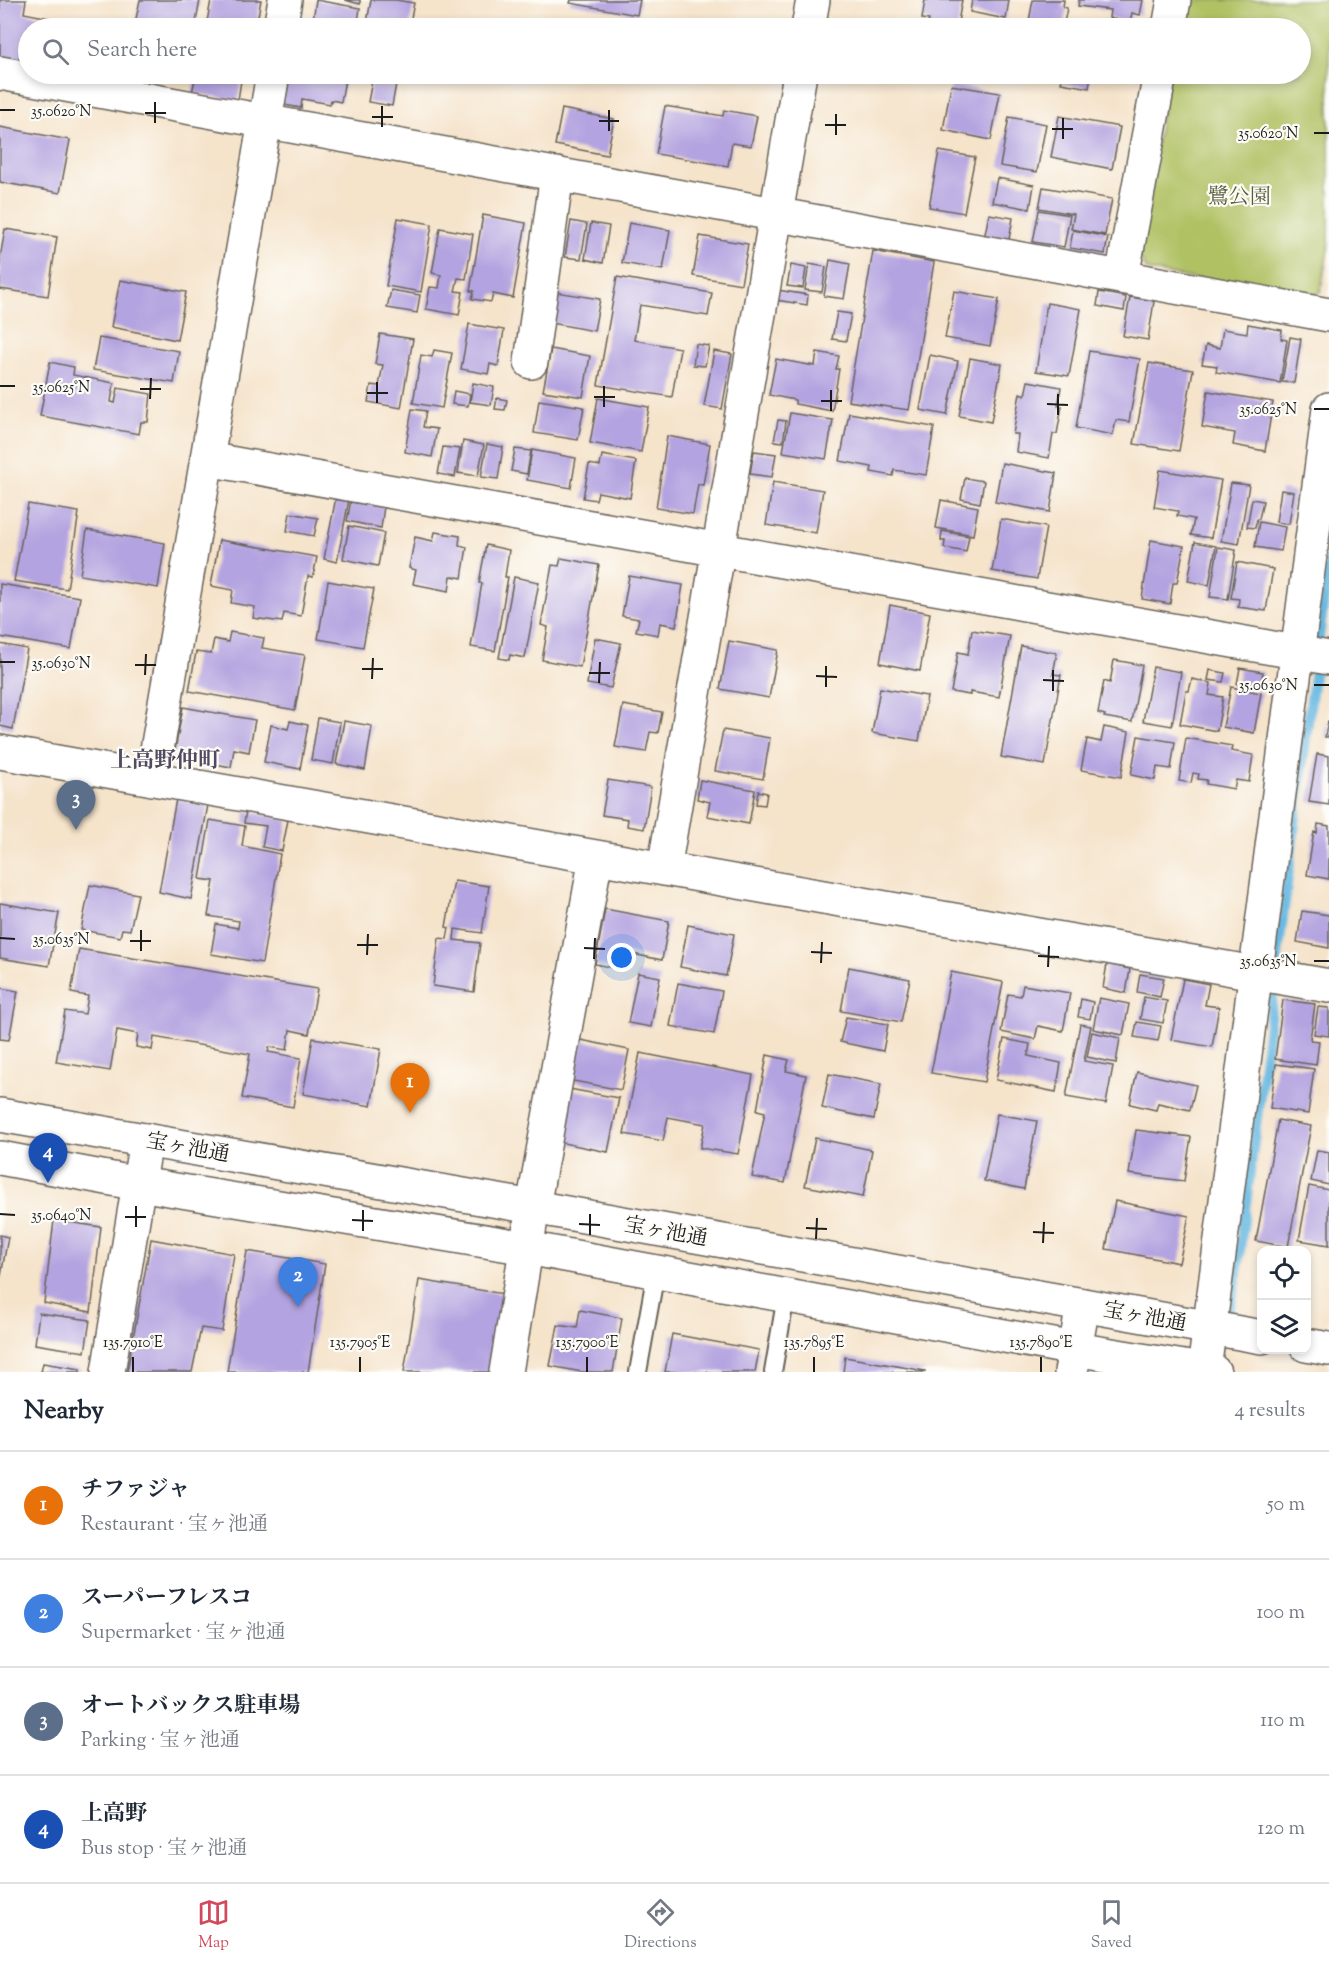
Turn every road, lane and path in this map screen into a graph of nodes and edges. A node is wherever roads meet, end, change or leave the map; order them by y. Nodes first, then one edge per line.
1 (285, 0) edge
2 (813, 0) edge
3 (1174, 0) edge
4 (282, 18) edge
5 (810, 18) edge
6 (1171, 18) edge
7 (0, 73) edge
8 (18, 76) edge
9 (60, 84) edge
10 (271, 84) edge
11 (798, 84) edge
12 (1158, 84) edge
13 (264, 121) junction
14 (557, 174) junction
15 (776, 214) junction
16 (1122, 277) junction
17 (1329, 315) edge
18 (531, 362) dead end
19 (1329, 409) edge
20 (207, 459) junction
21 (719, 550) junction
22 (1297, 653) junction
23 (1329, 658) edge
24 (0, 752) edge
25 (152, 779) junction
26 (596, 857) junction
27 (664, 869) junction
28 (1256, 973) junction
29 (1329, 986) edge
30 (0, 1114) edge
31 (146, 1140) junction
32 (0, 1158) edge
33 (139, 1184) junction
34 (533, 1207) junction
35 (527, 1248) junction
36 (656, 1272) junction
37 (786, 1296) junction
38 (1083, 1305) junction
39 (1209, 1328) junction
40 (1257, 1336) edge
41 (1311, 1347) edge
42 (1329, 1349) edge
43 (1073, 1361) edge
44 (1209, 1371) edge
45 (108, 1372) edge
46 (506, 1372) edge
47 (638, 1372) edge
48 (773, 1372) edge

1 - 4 street
2 - 5 street
3 - 6 street
7 - 8 street
9 - 13 street
10 - 13 street
11 - 15 street
12 - 16 street
13 - 14 street
13 - 20 street
14 - 15 street
14 - 18 street
15 - 16 street
15 - 21 street
16 - 17 street
19 - 22 street
20 - 21 street
20 - 25 street
21 - 22 street
21 - 27 street
22 - 23 street
22 - 28 street
24 - 25 street
25 - 26 street
26 - 27 street
26 - 34 street
27 - 28 street
28 - 29 street
28 - 39 street
30 - 31 street, 宝ヶ池通
31 - 33 street
31 - 34 street, 宝ヶ池通
32 - 33 street, 宝ヶ池通
33 - 35 street, 宝ヶ池通
33 - 45 street
34 - 35 street
34 - 38 street, 宝ヶ池通
35 - 36 street, 宝ヶ池通
35 - 46 street
36 - 37 street, 宝ヶ池通
36 - 47 lane
37 - 43 street, 宝ヶ池通
37 - 48 lane
38 - 39 street, 宝ヶ池通
38 - 43 street
39 - 40 street, 宝ヶ池通
39 - 44 street
41 - 42 street
43 - 44 street, 宝ヶ池通

